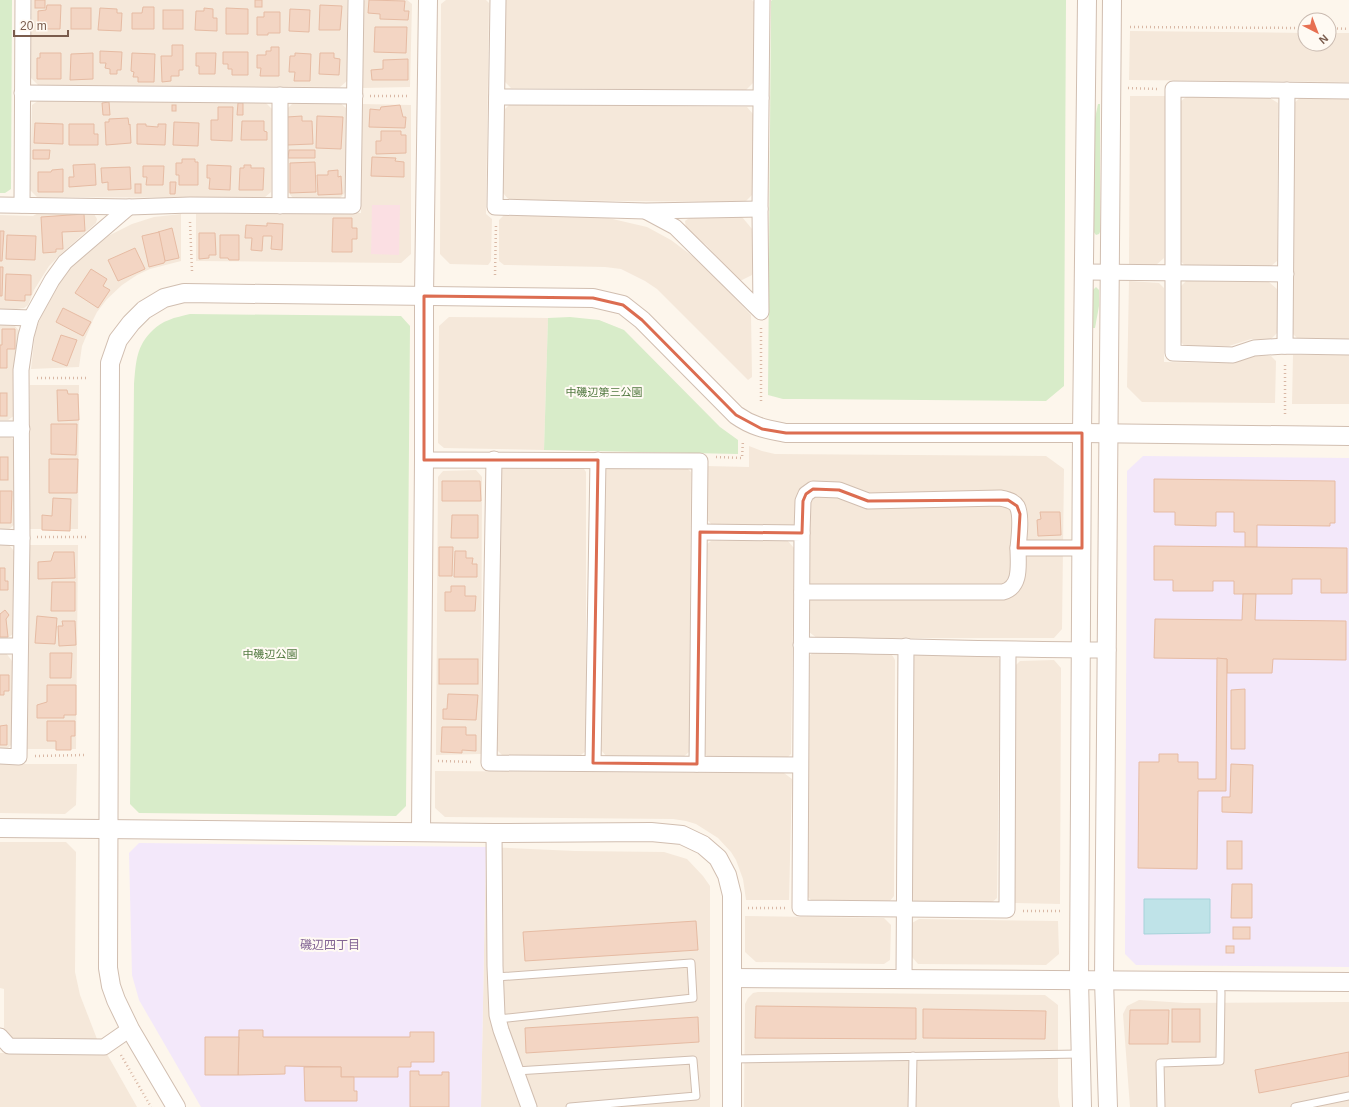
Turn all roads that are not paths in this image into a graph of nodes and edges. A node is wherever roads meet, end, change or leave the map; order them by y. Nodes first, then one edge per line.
1 (23, 0) edge
2 (356, 0) edge
3 (428, 0) edge
4 (498, 0) edge
5 (762, 0) edge
6 (1087, 0) edge
7 (1112, 0) edge
8 (1287, 90) junction
9 (1349, 91) edge
10 (22, 92) junction
11 (280, 95) junction
12 (355, 96) junction
13 (497, 97) junction
14 (761, 98) junction
15 (0, 204) edge
16 (22, 205) junction
17 (280, 206) junction
18 (129, 207) junction
19 (760, 208) junction
20 (646, 211) junction
21 (1084, 272) junction
22 (1111, 273) junction
23 (1173, 273) junction
24 (1286, 274) junction
25 (424, 296) junction
26 (0, 317) edge
27 (31, 318) junction
28 (1285, 346) junction
29 (1349, 347) edge
30 (0, 429) edge
31 (22, 429) junction
32 (1082, 433) junction
33 (1108, 433) junction
34 (1349, 436) edge
35 (494, 459) junction
36 (424, 460) junction
37 (598, 460) junction
38 (700, 532) junction
39 (802, 533) junction
40 (0, 537) edge
41 (22, 538) junction
42 (1018, 548) junction
43 (1082, 548) junction
44 (802, 592) junction
45 (802, 645) junction
46 (0, 646) edge
47 (20, 646) junction
48 (906, 646) junction
49 (1008, 650) junction
50 (1082, 650) junction
51 (1108, 650) junction
52 (0, 756) edge
53 (593, 764) junction
54 (697, 764) junction
55 (800, 765) junction
56 (0, 828) edge
57 (108, 828) junction
58 (421, 831) junction
59 (494, 833) junction
60 (904, 909) junction
61 (496, 977) junction
62 (732, 978) junction
63 (904, 979) junction
64 (1079, 980) junction
65 (1104, 980) junction
66 (1220, 981) junction
67 (1349, 982) edge
68 (498, 1019) junction
69 (130, 1030) junction
70 (0, 1036) edge
71 (1081, 1054) junction
72 (913, 1056) junction
73 (732, 1059) junction
74 (516, 1071) junction
75 (1349, 1096) edge
76 (176, 1107) edge
77 (530, 1107) edge
78 (570, 1107) edge
79 (732, 1107) edge
80 (912, 1107) edge
81 (1082, 1107) edge
82 (1108, 1107) edge
83 (1161, 1107) edge
84 (1295, 1107) edge

1 - 10 street
2 - 12 street
3 - 25 street
4 - 13 street
5 - 14 street
6 - 21 street
7 - 22 street
8 - 9 street
8 - 23 street
8 - 24 street
10 - 11 street
10 - 16 street
11 - 12 street
11 - 17 street
12 - 17 street
13 - 14 street
13 - 20 street
14 - 19 street
15 - 16 street
16 - 18 street
17 - 18 street
18 - 27 street
19 - 20 street
19 - 20 street
21 - 22 street
21 - 32 street
22 - 23 street
22 - 33 street
23 - 24 street
23 - 28 street
24 - 28 street
25 - 32 street
25 - 36 street
25 - 57 street
26 - 27 street
27 - 31 street
28 - 29 street
30 - 31 street
31 - 41 street
32 - 33 street
32 - 43 street
33 - 34 street
33 - 51 street
35 - 36 street
35 - 37 street
35 - 53 street
36 - 58 street
37 - 38 street
37 - 53 street
38 - 39 street
38 - 54 street
39 - 42 street
39 - 44 street
40 - 41 street
41 - 47 street
42 - 43 street
42 - 44 street
43 - 50 street
44 - 45 street
45 - 48 street
45 - 55 street
46 - 47 street
47 - 52 street
48 - 49 street
48 - 60 street
49 - 50 street
49 - 60 street
50 - 51 street
50 - 64 street
51 - 65 street
53 - 54 street
54 - 55 street
55 - 60 street
56 - 57 street
57 - 58 street
57 - 69 street
58 - 59 street
59 - 61 street
59 - 62 street
60 - 63 street
61 - 68 street
61 - 68 lane
62 - 63 street
62 - 73 street
63 - 64 street
64 - 65 street
64 - 71 street
65 - 66 street
65 - 82 street
66 - 67 street
66 - 83 lane
68 - 74 street
69 - 70 street
69 - 76 street
71 - 72 lane
71 - 81 street
72 - 73 lane
72 - 80 lane
73 - 79 street
74 - 77 street
74 - 78 lane
75 - 84 lane

